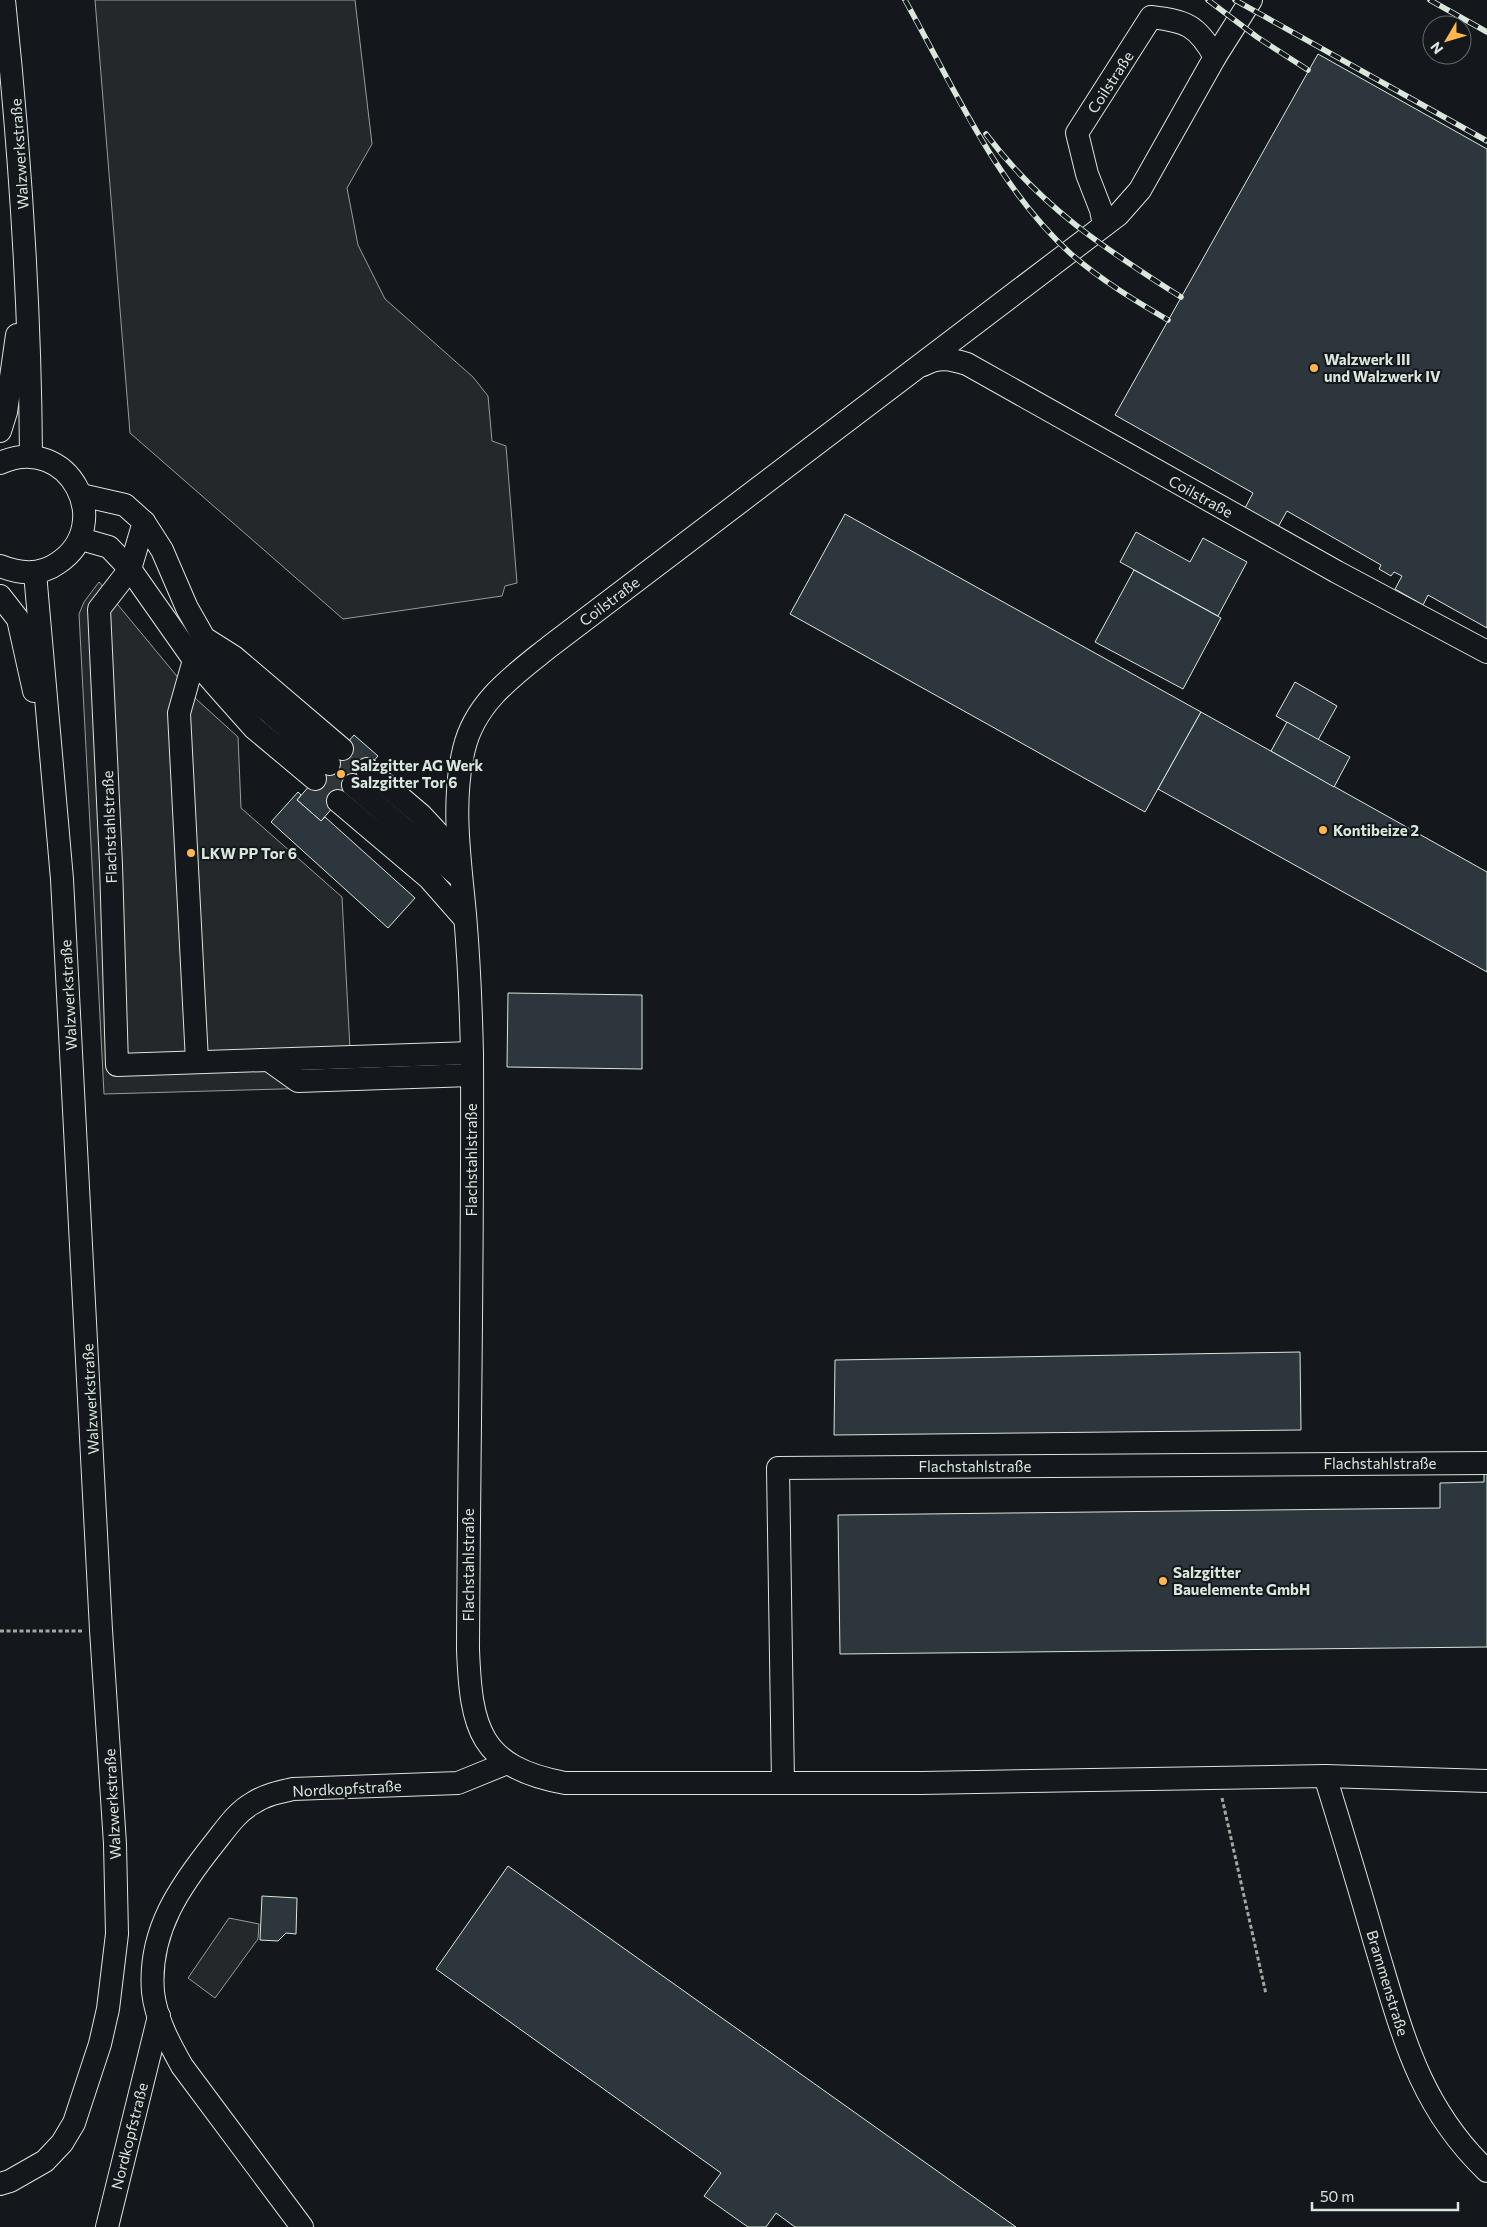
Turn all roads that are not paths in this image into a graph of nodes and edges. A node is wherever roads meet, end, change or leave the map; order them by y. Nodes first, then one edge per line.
1 (4, 0) edge
2 (1251, 0) edge
3 (1216, 57) junction
4 (1104, 226) junction
5 (25, 279) junction
6 (914, 370) junction
7 (0, 431) edge
8 (31, 456) junction
9 (0, 463) edge
10 (81, 495) junction
11 (144, 522) junction
12 (81, 539) junction
13 (0, 566) edge
14 (130, 569) junction
15 (35, 573) junction
16 (0, 596) edge
17 (204, 638) junction
18 (1487, 652) edge
19 (194, 660) junction
20 (353, 785) junction
21 (56, 797) junction
22 (459, 856) junction
23 (461, 878) junction
24 (465, 919) junction
25 (197, 1061) junction
26 (472, 1064) junction
27 (1487, 1463) edge
28 (507, 1763) junction
29 (1325, 1776) junction
30 (1487, 1781) edge
31 (782, 1783) junction
32 (158, 2016) junction
33 (1487, 2171) edge
34 (0, 2184) edge
35 (107, 2227) edge
36 (302, 2227) edge

1 - 5 street, Walzwerkstraße
2 - 3 street, Coilstraße
3 - 4 street, Coilstraße
3 - 4 street, Coilstraße
4 - 6 street, Coilstraße
5 - 7 street
5 - 8 street
6 - 18 street, Coilstraße
6 - 22 street, Coilstraße
8 - 9 street
8 - 10 street
10 - 11 street
10 - 12 street
11 - 14 street, Flachstahlstraße
11 - 17 street
12 - 14 street
12 - 15 street
13 - 15 street
14 - 19 street
14 - 25 street, Flachstahlstraße
15 - 21 street, Walzwerkstraße
16 - 21 street
17 - 19 street
17 - 19 street
19 - 25 street
20 - 22 street
20 - 23 street
20 - 24 street
21 - 34 street, Walzwerkstraße
22 - 23 street, Coilstraße
23 - 24 street, Coilstraße
24 - 26 street, Flachstahlstraße
25 - 26 street, Flachstahlstraße
26 - 28 street, Flachstahlstraße
27 - 31 street, Flachstahlstraße
28 - 31 street, Flachstahlstraße
28 - 32 street, Nordkopfstraße
29 - 30 street, Flachstahlstraße
29 - 31 street, Flachstahlstraße
29 - 33 street, Brammenstraße
32 - 35 street, Nordkopfstraße
32 - 36 street, Nordkopfstraße

